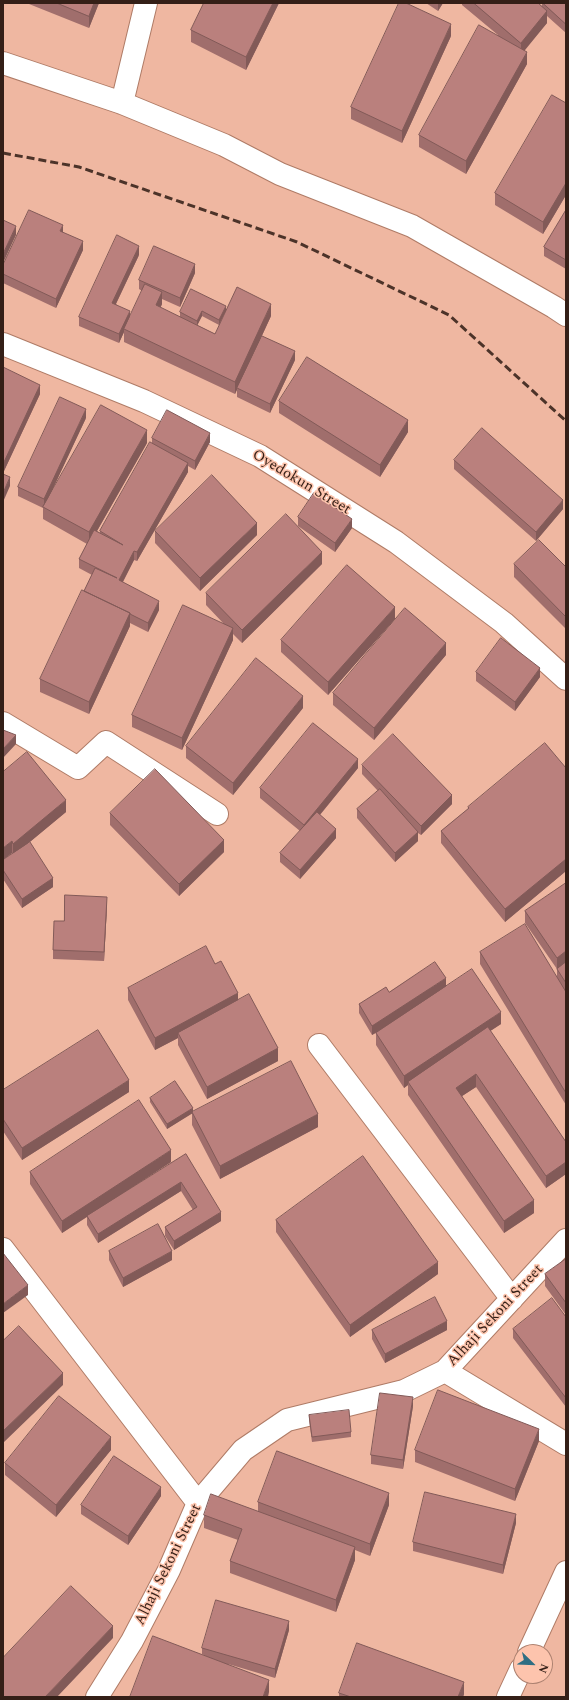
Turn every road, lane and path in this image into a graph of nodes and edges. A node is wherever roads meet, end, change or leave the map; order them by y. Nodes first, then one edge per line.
1 (146, 3) edge
2 (3, 64) edge
3 (122, 103) junction
4 (566, 315) edge
5 (3, 344) edge
6 (566, 679) edge
7 (3, 723) edge
8 (217, 814) dead end
9 (319, 1045) dead end
10 (566, 1240) edge
11 (3, 1249) edge
12 (512, 1299) junction
13 (445, 1371) junction
14 (566, 1444) edge
15 (198, 1503) junction
16 (566, 1572) edge
17 (533, 1644) edge
18 (514, 1684) edge
19 (97, 1697) edge
20 (508, 1697) edge

1 - 3 street
2 - 3 street
3 - 4 street
5 - 6 street, Oyedokun Street
7 - 8 street
9 - 12 street
10 - 12 street, Alhaji Sekoni Street
11 - 15 street
12 - 13 street, Alhaji Sekoni Street
13 - 14 street
13 - 15 street, Alhaji Sekoni Street
15 - 19 street, Alhaji Sekoni Street
16 - 17 street
18 - 20 street

